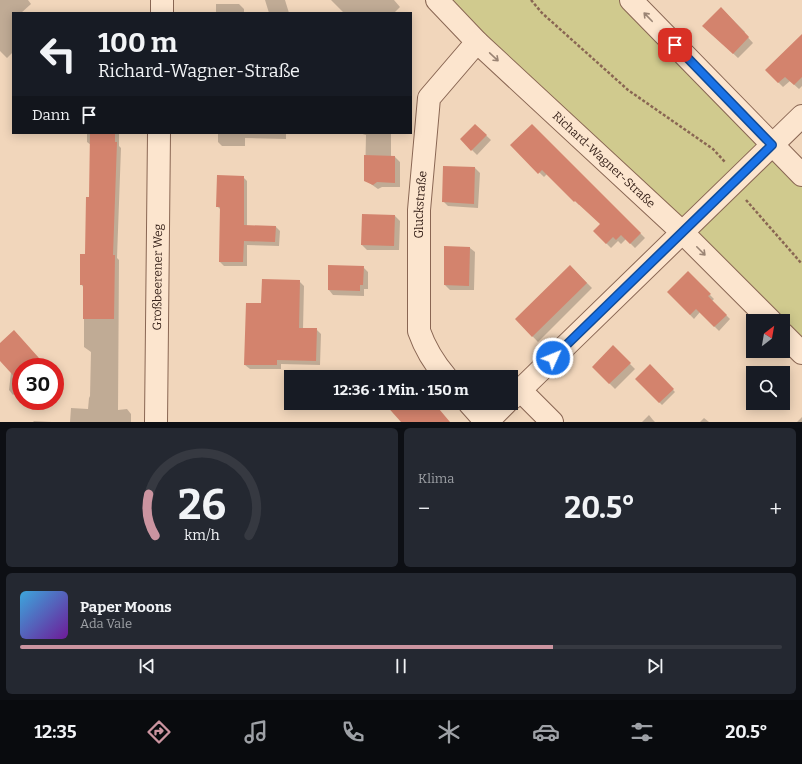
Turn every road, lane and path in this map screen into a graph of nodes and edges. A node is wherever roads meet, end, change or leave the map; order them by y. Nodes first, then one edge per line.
1 (162, 0) edge
2 (437, 0) edge
3 (532, 0) edge
4 (631, 0) edge
5 (162, 12) edge
6 (477, 42) junction
7 (802, 116) edge
8 (159, 134) edge
9 (772, 145) junction
10 (802, 175) edge
11 (740, 177) junction
12 (683, 232) junction
13 (802, 264) edge
14 (764, 314) edge
15 (790, 341) edge
16 (802, 353) edge
17 (441, 370) edge
18 (518, 392) edge
19 (518, 400) edge
20 (475, 410) edge
21 (499, 410) edge
22 (156, 422) edge
23 (486, 422) edge
24 (552, 422) edge

1 - 5 street
2 - 6 street, Richard-Wagner-Straße
3 - 11 path
9 -> 4 street
6 -> 12 street, Richard-Wagner-Straße
6 - 17 street, Gluckstraße
7 - 9 street
8 - 22 street, Großbeerener Weg
9 - 10 street
9 - 11 street
11 - 12 street
11 - 13 path
12 -> 14 street, Richard-Wagner-Straße
12 - 18 street
15 - 16 street
19 - 24 street
20 - 23 street
21 - 23 street

